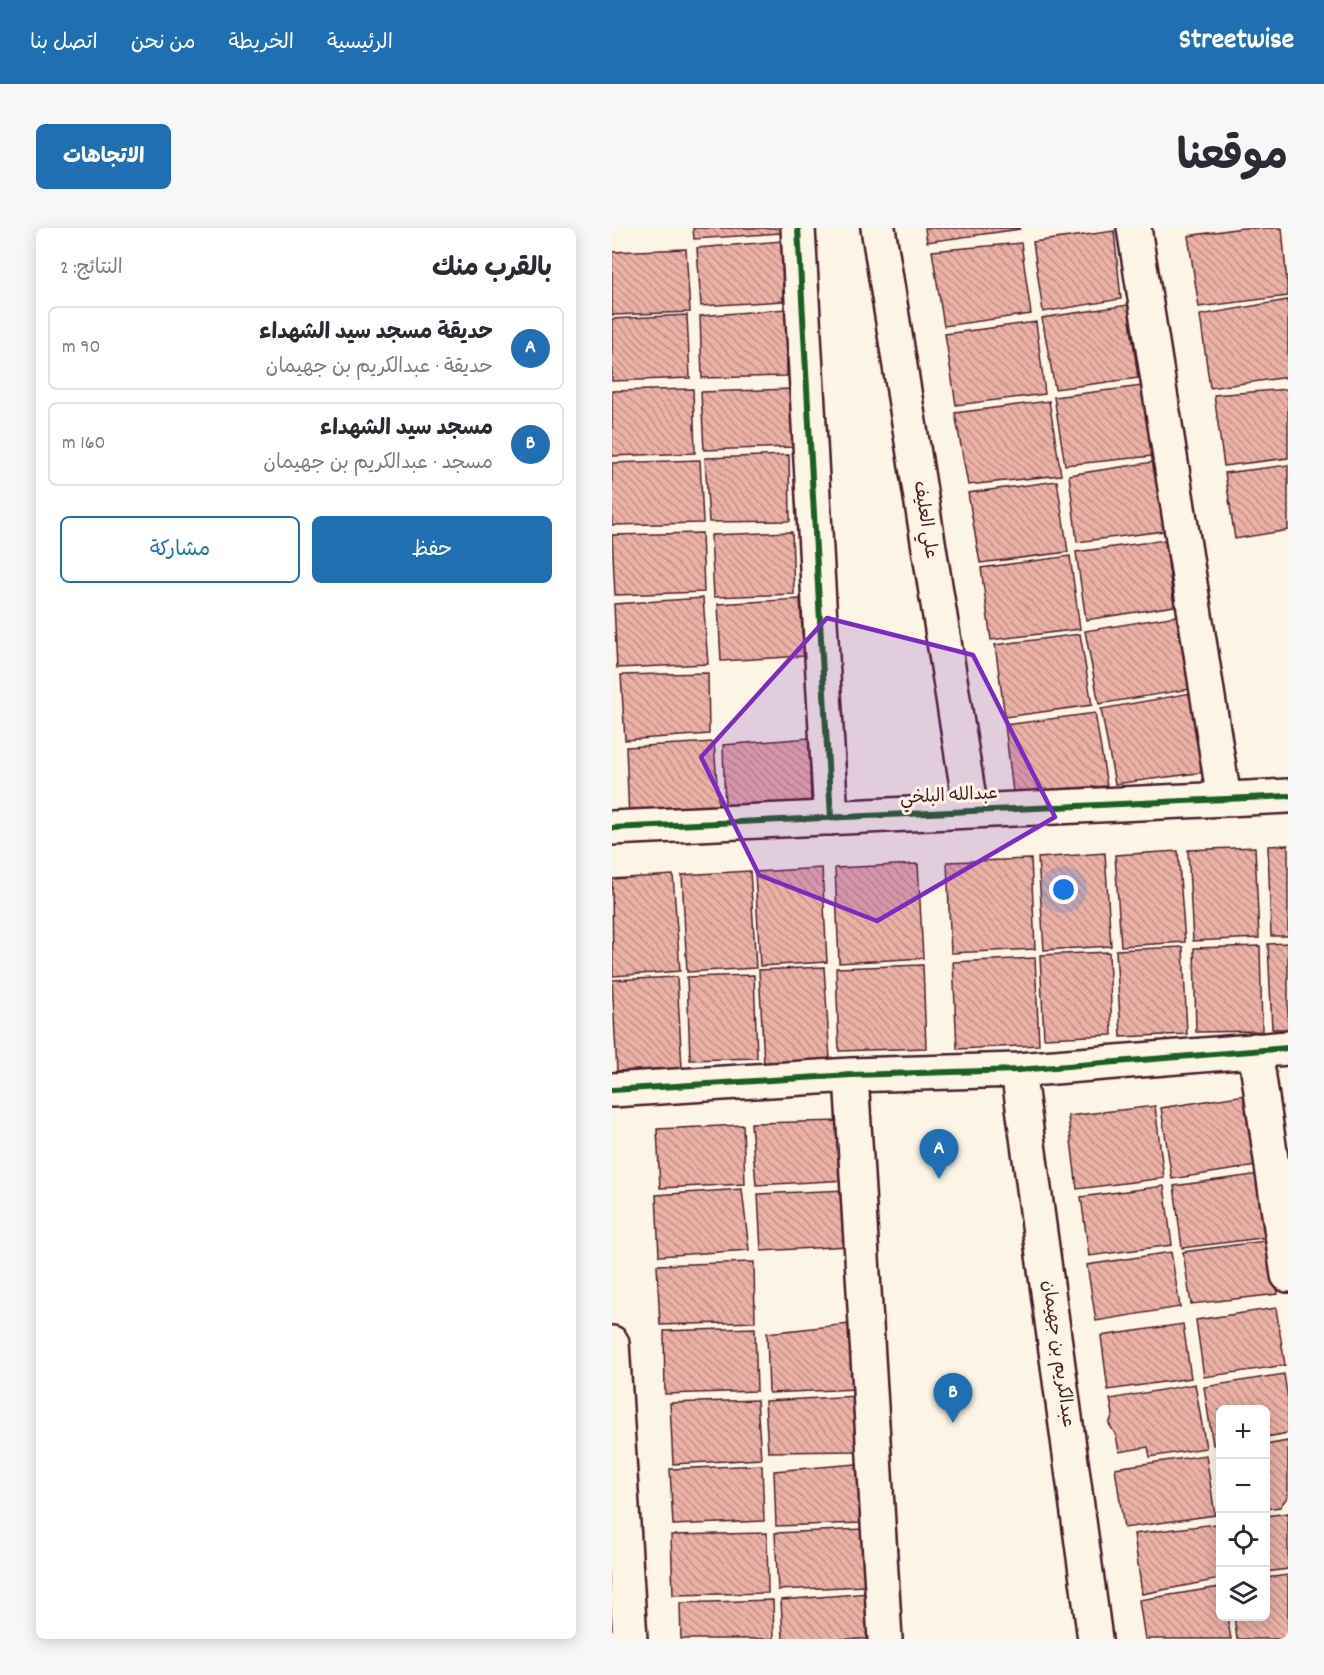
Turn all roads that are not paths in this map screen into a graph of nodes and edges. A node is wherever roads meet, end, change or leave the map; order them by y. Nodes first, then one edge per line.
1 (798, 228) edge
2 (878, 228) edge
3 (1134, 228) edge
4 (1288, 796) edge
5 (1224, 799) junction
6 (971, 811) junction
7 (831, 818) junction
8 (612, 828) edge
9 (1288, 1048) edge
10 (1255, 1050) junction
11 (1018, 1070) junction
12 (851, 1075) junction
13 (612, 1090) edge
14 (1288, 1275) edge
15 (612, 1343) edge
16 (630, 1639) edge
17 (885, 1639) edge
18 (1095, 1639) edge

1 - 7 street
2 - 6 street, علي العليف
3 - 5 street
4 - 5 street, عبدالله البلخي
5 - 6 street, عبدالله البلخي
6 - 7 street, عبدالله البلخي
7 - 8 street, عبدالله البلخي
9 - 10 street
10 - 11 street
10 - 14 street
11 - 12 street
11 - 18 street, عبدالكريم بن جهيمان
12 - 13 street
12 - 17 street
15 - 16 street

